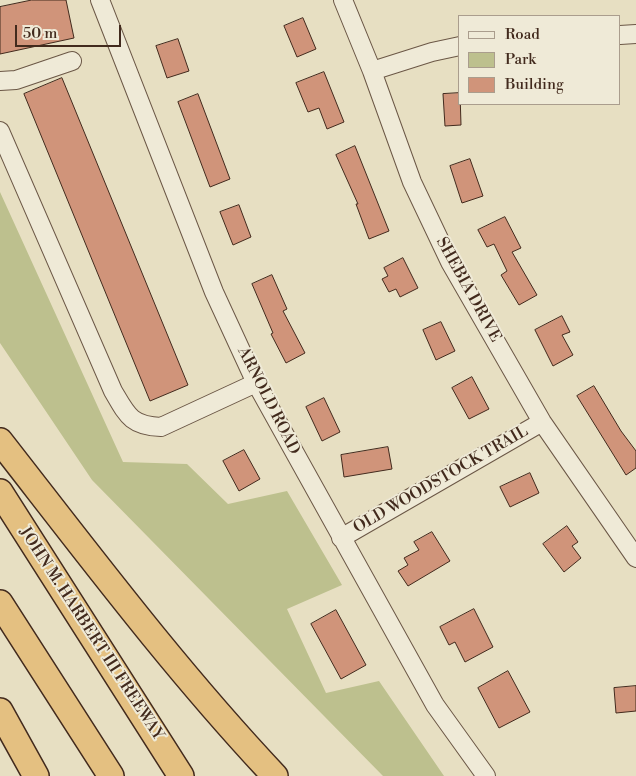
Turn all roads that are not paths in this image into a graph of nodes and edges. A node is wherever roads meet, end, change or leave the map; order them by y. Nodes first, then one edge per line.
1 (100, 0) edge
2 (343, 0) edge
3 (636, 34) edge
4 (621, 35) edge
5 (458, 46) edge
6 (72, 60) dead end
7 (372, 71) junction
8 (0, 81) edge
9 (0, 131) edge
10 (256, 383) junction
11 (542, 422) junction
12 (0, 441) edge
13 (0, 492) edge
14 (341, 538) junction
15 (636, 558) edge
16 (0, 603) edge
17 (0, 711) edge
18 (36, 776) edge
19 (111, 776) edge
20 (181, 776) edge
21 (275, 776) edge
22 (486, 776) edge

1 - 10 street, ARNOLD ROAD
2 - 7 street, SHEBIA DRIVE
3 - 4 street
5 - 7 street
6 - 8 street
7 - 11 street, SHEBIA DRIVE
9 - 10 street
10 - 14 street, ARNOLD ROAD
11 - 14 street, OLD WOODSTOCK TRAIL
11 - 15 street, SHEBIA DRIVE
12 - 21 highway
13 - 20 highway, JOHN M. HARBERT III FREEWAY
14 - 22 street, ARNOLD ROAD
16 - 19 highway
17 - 18 highway

